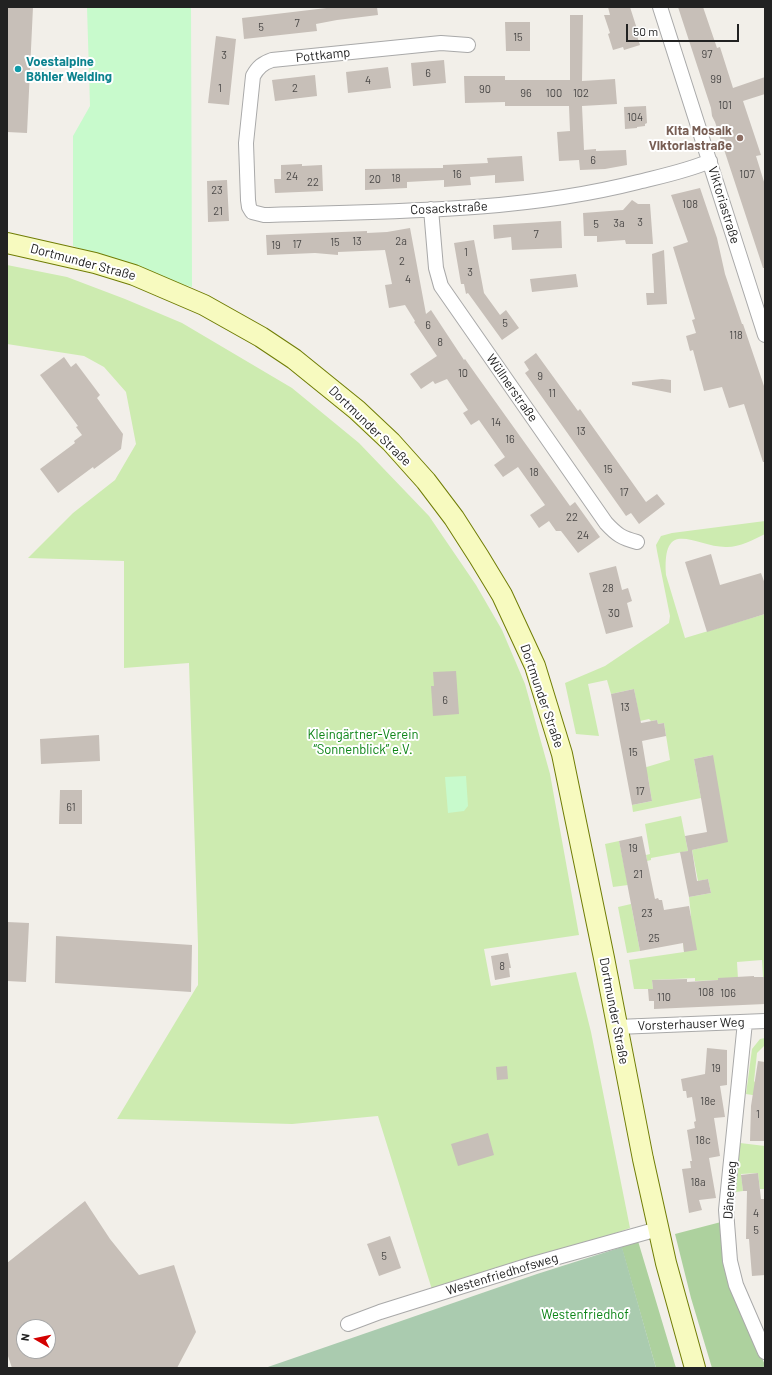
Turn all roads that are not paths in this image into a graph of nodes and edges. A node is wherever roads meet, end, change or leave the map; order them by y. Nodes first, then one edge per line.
1 (660, 7) edge
2 (468, 44) dead end
3 (246, 143) joint
4 (710, 161) junction
5 (432, 210) junction
6 (7, 243) edge
7 (765, 335) edge
8 (637, 542) dead end
9 (765, 1021) edge
10 (745, 1022) junction
11 (617, 1027) junction
12 (658, 1229) junction
13 (348, 1324) dead end
14 (765, 1352) edge
15 (695, 1368) edge

1 - 4 street, Viktoriastraße
2 - 3 street, Pottkamp
3 - 5 street, Cosackstraße
4 - 5 street, Cosackstraße
4 - 7 street, Viktoriastraße
5 - 8 street, Wüllnerstraße
6 - 11 main road, Dortmunder Straße
9 - 10 street, Vorsterhauser Weg
10 - 11 street, Vorsterhauser Weg
10 - 14 street, Dänenweg
11 - 12 main road, Dortmunder Straße
12 - 13 street, Westenfriedhofsweg
12 - 15 main road, Dortmunder Straße

